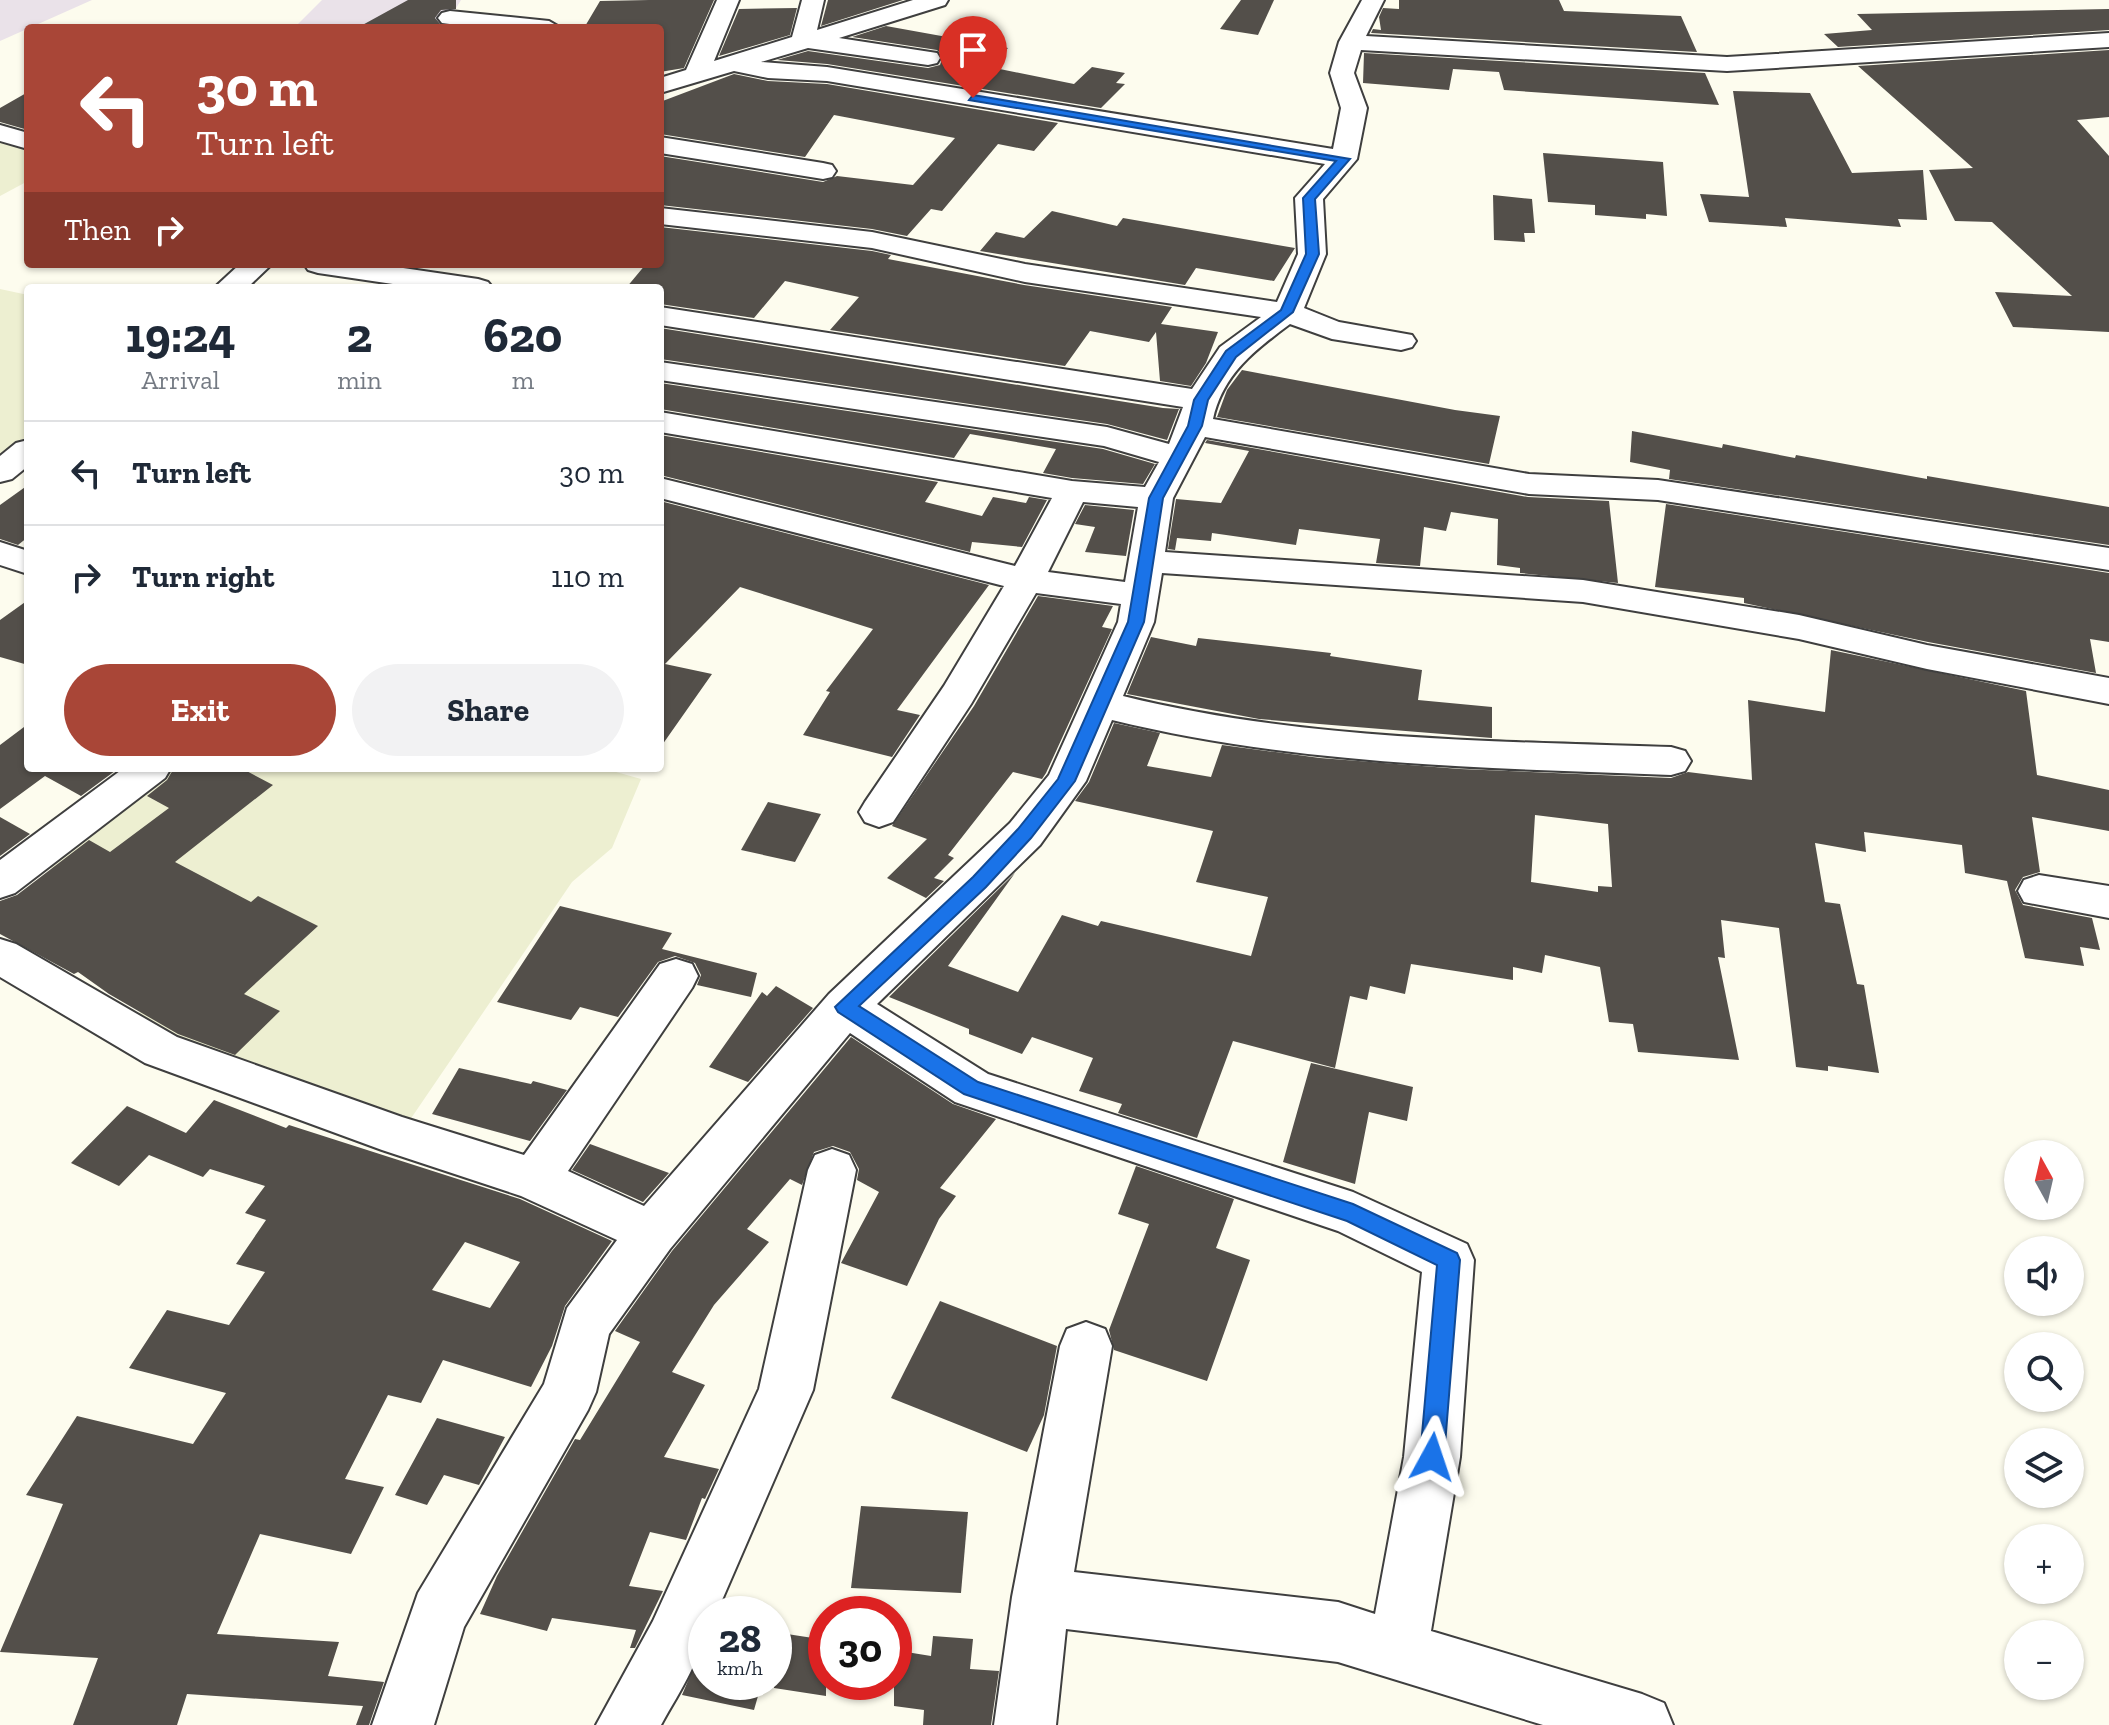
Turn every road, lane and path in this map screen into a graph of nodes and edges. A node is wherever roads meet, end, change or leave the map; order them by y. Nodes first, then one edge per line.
1 (728, 0) edge
2 (813, 0) edge
3 (937, 0) edge
4 (1373, 0) edge
5 (454, 15) edge
6 (520, 24) edge
7 (803, 40) junction
8 (2109, 40) edge
9 (1351, 42) junction
10 (928, 58) dead end
11 (736, 64) junction
12 (696, 75) junction
13 (664, 85) edge
14 (0, 133) edge
15 (24, 140) edge
16 (664, 146) edge
17 (1344, 159) junction
18 (823, 171) dead end
19 (664, 216) edge
20 (253, 268) edge
21 (345, 268) edge
22 (234, 284) edge
23 (451, 284) edge
24 (1287, 312) junction
25 (664, 317) edge
26 (1401, 341) dead end
27 (896, 352) junction
28 (664, 372) edge
29 (865, 402) junction
30 (1198, 413) junction
31 (664, 423) edge
32 (24, 453) edge
33 (1176, 456) junction
34 (0, 472) edge
35 (664, 489) edge
36 (1072, 491) junction
37 (1156, 498) junction
38 (0, 553) edge
39 (2109, 559) edge
40 (24, 562) edge
41 (1143, 579) junction
42 (1029, 581) junction
43 (2109, 691) edge
44 (1102, 704) junction
45 (1671, 761) dead end
46 (146, 772) edge
47 (879, 812) dead end
48 (0, 882) edge
49 (2039, 891) dead end
50 (2109, 902) edge
51 (0, 956) edge
52 (676, 976) dead end
53 (845, 1007) junction
54 (832, 1170) dead end
55 (535, 1179) junction
56 (652, 1233) junction
57 (1086, 1346) dead end
58 (1041, 1597) junction
59 (1398, 1650) junction
60 (403, 1725) edge
61 (627, 1725) edge
62 (1025, 1725) edge
63 (1642, 1725) edge

1 - 12 street
2 - 7 street
3 - 7 street
4 - 9 street
5 - 6 street
7 - 10 street
7 - 11 street
8 - 9 street
9 - 17 street
11 - 12 street
11 - 17 street
12 - 13 street
14 - 15 street
16 - 18 street
17 - 24 street
19 - 24 street
20 - 22 street
21 - 23 street
24 - 26 street
24 - 30 street
25 - 27 street
27 - 29 street
27 - 30 street
28 - 29 street
29 - 33 street
30 - 33 street
30 - 39 street
31 - 36 street
32 - 34 street
33 - 37 street
35 - 42 street
36 - 37 street
36 - 42 street
37 - 41 street
38 - 40 street
41 - 42 street
41 - 43 street
41 - 44 street
42 - 47 street
44 - 45 street
44 - 53 street
46 - 48 street
49 - 50 street
51 - 55 street
52 - 55 street
53 - 56 street
53 - 59 street
54 - 61 street
55 - 56 street
56 - 60 street
57 - 58 street
58 - 59 street
58 - 62 street
59 - 63 street

